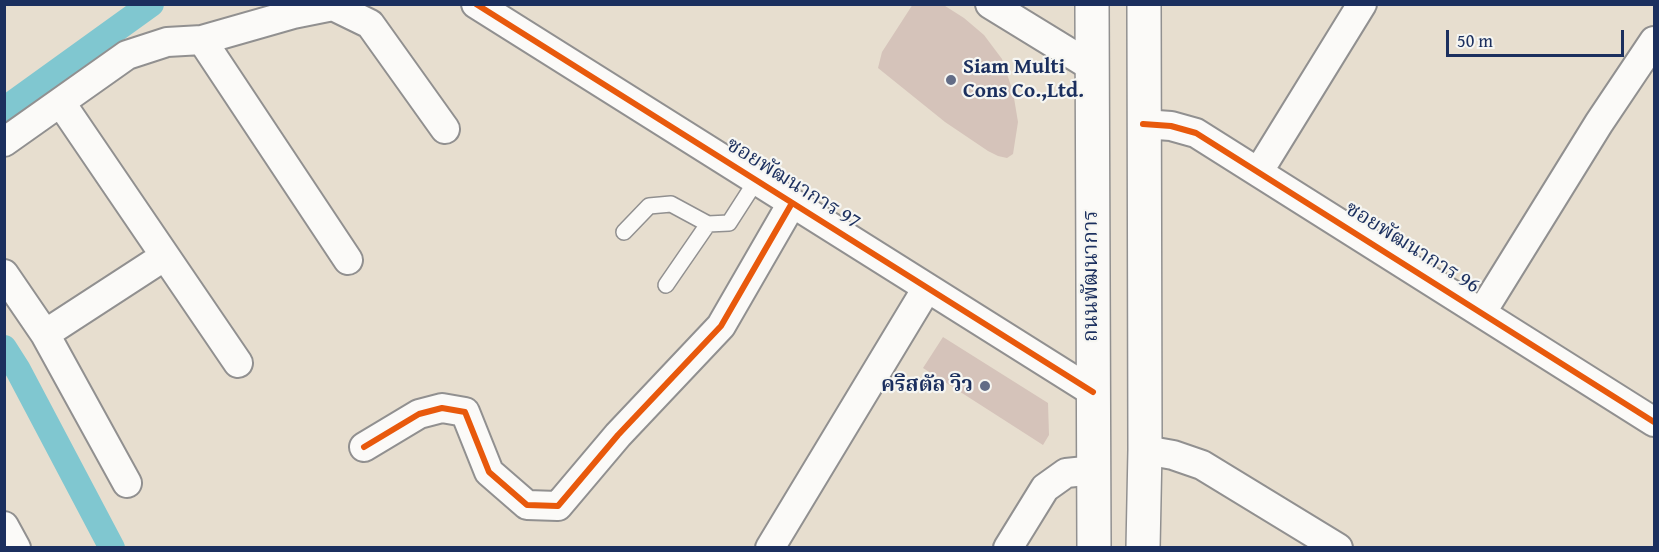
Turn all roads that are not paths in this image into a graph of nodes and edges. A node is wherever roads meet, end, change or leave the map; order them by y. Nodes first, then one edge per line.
1 (476, 4) edge
2 (990, 4) edge
3 (1092, 4) edge
4 (1144, 4) edge
5 (1362, 4) edge
6 (334, 5) edge
7 (376, 14) edge
8 (202, 40) junction
9 (1654, 41) edge
10 (1091, 66) junction
11 (61, 103) junction
12 (1143, 124) junction
13 (444, 129) dead end
14 (4, 142) edge
15 (1259, 171) junction
16 (756, 181) junction
17 (792, 203) junction
18 (708, 224) junction
19 (624, 232) dead end
20 (165, 256) junction
21 (348, 260) dead end
22 (4, 274) edge
23 (666, 285) dead end
24 (927, 288) junction
25 (1482, 312) junction
26 (45, 334) junction
27 (238, 363) dead end
28 (1093, 392) junction
29 (1654, 422) edge
30 (364, 447) dead end
31 (1145, 450) junction
32 (1095, 470) junction
33 (127, 483) dead end
34 (4, 526) edge
35 (16, 548) edge
36 (770, 548) edge
37 (1008, 548) edge
38 (1094, 548) edge
39 (1143, 548) edge
40 (1338, 548) edge

1 - 16 street, ซอยพัฒนาการ 97
2 - 10 street
3 - 10 main road, ถนนพัฒนาการ
4 - 12 main road
5 - 15 street
6 - 7 street
6 - 8 street
7 - 13 street
8 - 11 street
8 - 21 street
9 - 25 street
10 - 28 main road, ถนนพัฒนาการ
11 - 14 street
11 - 20 street
12 - 15 street, ซอยพัฒนาการ 96
12 - 31 main road
15 - 25 street, ซอยพัฒนาการ 96
16 - 17 street, ซอยพัฒนาการ 97
16 - 18 lane
17 - 24 street, ซอยพัฒนาการ 97
17 - 30 street
18 - 19 lane
18 - 23 lane
20 - 26 street
20 - 27 street
22 - 26 street
24 - 28 street, ซอยพัฒนาการ 97
24 - 36 street
25 - 29 street, ซอยพัฒนาการ 96
26 - 33 street
28 - 32 main road, ถนนพัฒนาการ
31 - 39 main road
31 - 40 street
32 - 37 street
32 - 38 main road, ถนนพัฒนาการ
34 - 35 street

